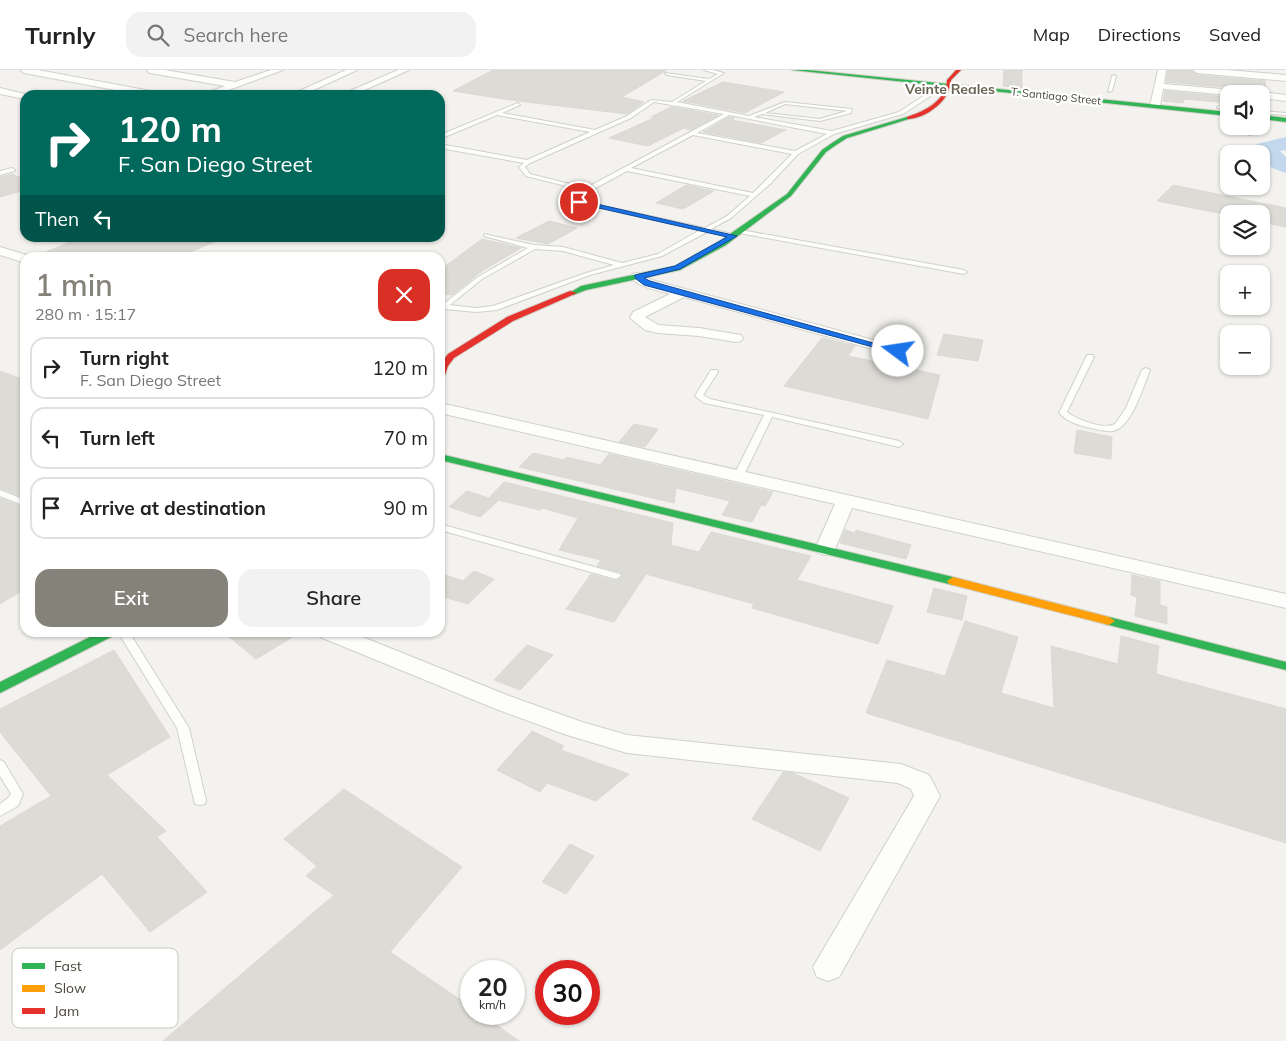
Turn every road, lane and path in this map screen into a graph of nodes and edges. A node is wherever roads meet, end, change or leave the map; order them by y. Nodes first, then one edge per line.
1 (24, 70) edge
2 (67, 70) edge
3 (150, 70) edge
4 (279, 70) edge
5 (353, 70) edge
6 (405, 70) edge
7 (706, 70) edge
8 (794, 70) edge
9 (960, 70) edge
10 (1162, 70) edge
11 (1197, 70) edge
12 (667, 74) dead end
13 (49, 75) junction
14 (1114, 76) dead end
15 (1286, 78) edge
16 (710, 80) junction
17 (237, 85) junction
18 (1158, 86) junction
19 (936, 87) junction
20 (950, 88) junction
21 (0, 90) edge
22 (129, 90) edge
23 (222, 90) edge
24 (307, 90) edge
25 (357, 90) edge
26 (1220, 92) edge
27 (13, 95) junction
28 (20, 96) edge
29 (1270, 96) edge
30 (1109, 97) junction
31 (1286, 98) edge
32 (0, 100) edge
33 (673, 103) junction
34 (518, 104) dead end
35 (1155, 106) junction
36 (1220, 110) edge
37 (496, 113) junction
38 (1270, 113) edge
39 (729, 114) junction
40 (758, 114) junction
41 (1286, 114) edge
42 (750, 118) junction
43 (1270, 118) edge
44 (1286, 120) edge
45 (596, 132) junction
46 (691, 133) junction
47 (832, 133) junction
48 (445, 135) edge
49 (445, 147) edge
50 (796, 153) junction
51 (528, 162) junction
52 (627, 168) junction
53 (12, 170) dead end
54 (0, 173) edge
55 (587, 190) junction
56 (754, 195) junction
57 (705, 231) junction
58 (737, 234) junction
59 (486, 235) dead end
60 (534, 247) junction
61 (2, 253) edge
62 (20, 258) edge
63 (624, 266) junction
64 (964, 272) dead end
65 (638, 277) junction
66 (682, 293) junction
67 (445, 306) edge
68 (445, 308) edge
69 (736, 338) dead end
70 (898, 351) dead end
71 (1090, 357) dead end
72 (445, 365) edge
73 (1146, 370) dead end
74 (714, 372) dead end
75 (445, 409) edge
76 (770, 414) junction
77 (899, 444) dead end
78 (445, 458) edge
79 (738, 476) junction
80 (0, 493) edge
81 (846, 501) junction
82 (20, 502) edge
83 (445, 528) edge
84 (825, 549) junction
85 (616, 576) dead end
86 (1286, 601) edge
87 (100, 637) edge
88 (126, 637) edge
89 (340, 637) edge
90 (1286, 666) edge
91 (0, 688) edge
92 (0, 765) edge
93 (200, 800) dead end
94 (0, 811) edge
95 (828, 967) dead end

1 - 13 street
2 - 13 street
3 - 17 street
4 - 17 street
5 - 24 street
6 - 25 street
7 - 16 lane
8 - 19 street, T. Santiago Street
9 - 20 street
10 - 18 street
11 - 15 street
12 - 16 lane
13 - 22 street
14 - 30 lane
16 - 33 lane
17 - 23 street
18 - 26 street
18 - 35 street
19 - 20 street, T. Santiago Street
19 - 47 lane
20 - 30 street, T. Santiago Street
20 - 58 street
21 - 27 street
27 - 28 street
27 - 32 street
29 - 31 street
30 - 35 street, T. Santiago Street
33 - 39 lane
33 - 45 lane
34 - 37 lane
35 - 36 street, T. Santiago Street
37 - 45 lane
37 - 48 lane
38 - 41 lane
39 - 42 lane
39 - 46 lane
40 - 40 lane
40 - 42 lane
42 - 47 lane
43 - 44 street
45 - 51 lane
46 - 50 lane
46 - 52 lane
47 - 50 lane
49 - 51 lane
50 - 56 lane
51 - 55 lane
52 - 55 lane
52 - 56 lane
53 - 54 lane
55 - 57 lane
56 - 57 lane
57 - 58 lane
57 - 63 lane
58 - 64 lane
58 - 65 street
59 - 60 lane
60 - 63 lane
60 - 67 lane
61 - 62 street
63 - 68 lane
65 - 66 street
65 - 72 street
66 - 69 street
66 - 70 street
71 - 73 lane
74 - 76 lane
75 - 79 street
76 - 77 lane
76 - 79 lane
78 - 84 street
79 - 81 street
80 - 82 lane
81 - 84 street
81 - 86 street
83 - 85 lane
84 - 90 street
87 - 91 street
88 - 93 lane
89 - 95 street
92 - 94 lane

